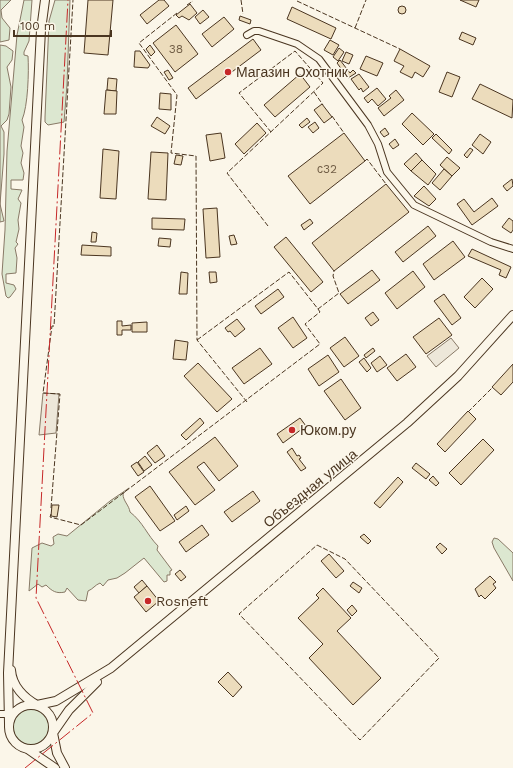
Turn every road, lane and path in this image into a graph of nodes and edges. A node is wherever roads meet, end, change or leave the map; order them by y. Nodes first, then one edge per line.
1 (45, 0) edge
2 (248, 35) dead end
3 (513, 249) edge
4 (513, 315) edge
5 (10, 638) junction
6 (110, 668) junction
7 (37, 705) junction
8 (7, 713) edge
9 (9, 724) junction
10 (53, 733) junction
11 (29, 750) junction
12 (55, 768) edge
13 (65, 768) edge

1 - 5 street
2 - 3 street
4 - 6 street, Объездная улица
5 - 7 street
5 - 8 street
6 - 7 street
6 - 10 street
7 - 8 street
7 - 10 street
8 - 9 street
8 - 9 street
9 - 11 street
10 - 11 street
10 - 13 street
11 - 12 street

